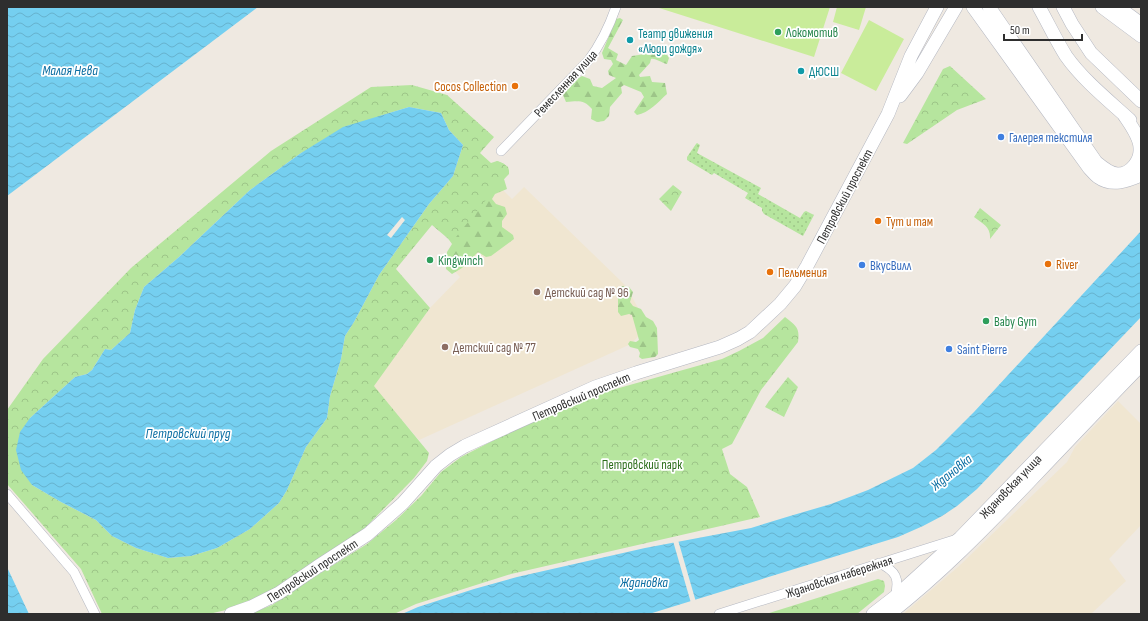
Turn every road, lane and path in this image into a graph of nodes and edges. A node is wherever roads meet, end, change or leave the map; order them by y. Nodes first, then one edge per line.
1 (616, 7) edge
2 (937, 7) edge
3 (956, 7) edge
4 (974, 7) edge
5 (989, 7) edge
6 (1038, 7) edge
7 (1063, 7) edge
8 (1102, 7) edge
9 (1118, 7) edge
10 (1141, 24) edge
11 (1141, 36) edge
12 (1128, 89) junction
13 (1141, 92) edge
14 (1141, 101) edge
15 (888, 114) junction
16 (1124, 114) junction
17 (1141, 130) edge
18 (501, 151) dead end
19 (1141, 175) edge
20 (1141, 351) edge
21 (1141, 365) edge
22 (7, 494) edge
23 (960, 538) junction
24 (879, 563) junction
25 (895, 597) junction
26 (96, 614) edge
27 (231, 614) edge
28 (719, 614) edge
29 (873, 614) edge
30 (889, 614) edge

1 - 18 street, Ремесленная улица
2 - 15 street, Петровский проспект
3 - 15 street, Петровский проспект
4 - 19 street
5 - 16 street
6 - 16 street
7 - 12 street
8 - 11 street
9 - 10 street
12 - 13 street
12 - 14 street
15 - 27 street, Петровский проспект
16 - 17 street
20 - 23 street, Ждановская улица
21 - 30 street, Ждановская улица
22 - 26 street
23 - 24 street, Ждановская набережная
23 - 25 street, Ждановская улица
24 - 25 street
24 - 28 street, Ждановская набережная
25 - 29 street, Ждановская улица

